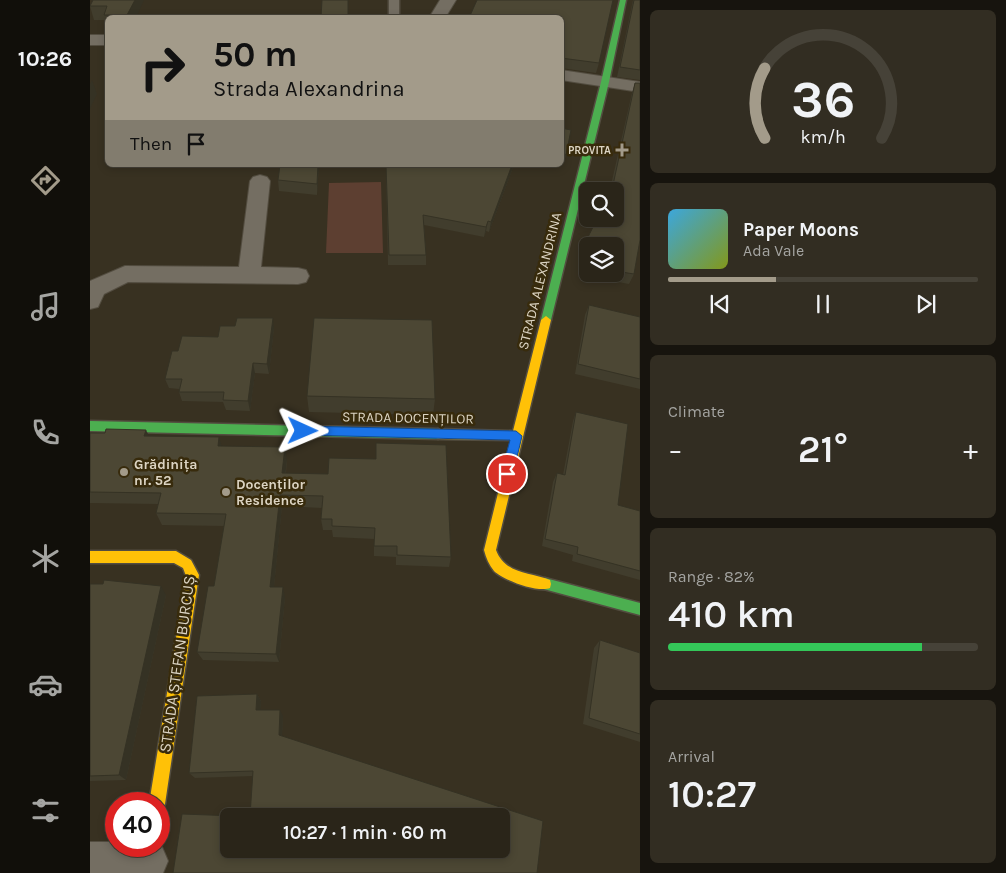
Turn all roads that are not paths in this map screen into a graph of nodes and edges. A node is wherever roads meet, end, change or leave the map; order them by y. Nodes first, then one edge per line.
1 (394, 0) edge
2 (448, 0) edge
3 (623, 0) edge
4 (394, 15) edge
5 (440, 15) edge
6 (90, 40) edge
7 (105, 40) edge
8 (564, 75) edge
9 (605, 82) junction
10 (640, 87) edge
11 (260, 181) dead end
12 (249, 275) junction
13 (298, 276) dead end
14 (90, 301) edge
15 (90, 426) edge
16 (516, 436) junction
17 (90, 558) edge
18 (640, 609) edge
19 (159, 792) edge
20 (148, 860) edge
21 (90, 862) edge

1 - 4 lane
2 - 5 street
3 - 9 street, STRADA ALEXANDRINA
6 - 7 street
8 - 9 street
9 - 10 street
9 - 16 street, STRADA ALEXANDRINA
11 - 12 street
12 - 13 street
12 - 14 street
15 - 16 street, STRADA DOCENȚILOR
16 - 18 street, STRADA ALEXANDRINA
17 - 19 street, STRADA ȘTEFAN BURCUȘ
20 - 21 street

